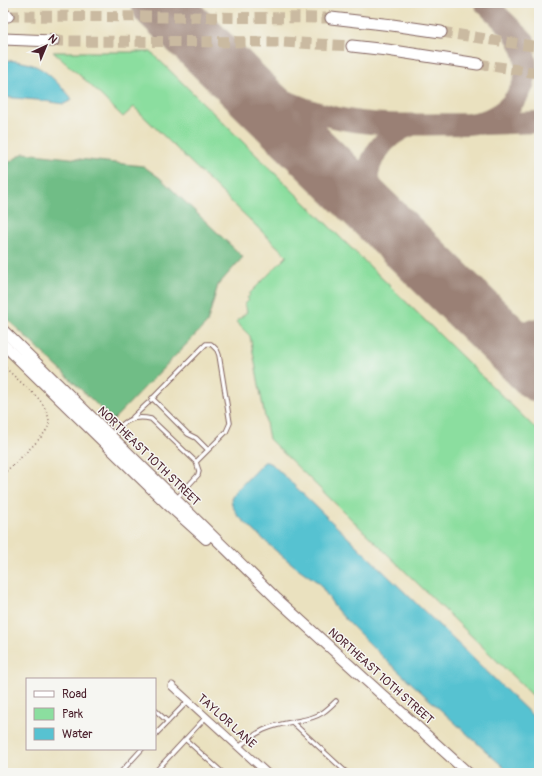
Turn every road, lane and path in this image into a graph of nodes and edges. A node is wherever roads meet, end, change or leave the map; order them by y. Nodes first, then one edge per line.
1 (331, 18) tunnel mouth
2 (441, 32) tunnel mouth
3 (3, 39) edge
4 (53, 41) tunnel mouth
5 (352, 46) tunnel mouth
6 (478, 64) tunnel mouth
7 (3, 330) edge
8 (3, 344) edge
9 (3, 365) edge
10 (3, 381) edge
11 (150, 400) junction
12 (132, 419) junction
13 (90, 430) junction
14 (110, 437) junction
15 (208, 450) junction
16 (196, 462) junction
17 (3, 474) edge
18 (175, 500) junction
19 (277, 599) junction
20 (172, 686) dead end
21 (188, 701) junction
22 (336, 701) dead end
23 (156, 711) edge
24 (206, 717) junction
25 (168, 722) junction
26 (292, 722) junction
27 (156, 734) edge
28 (185, 739) junction
29 (239, 747) junction
30 (141, 750) edge
31 (120, 773) edge
32 (154, 773) edge
33 (223, 773) edge
34 (267, 773) edge
35 (347, 773) edge
36 (468, 773) edge

1 - 2 main road
3 - 4 main road
5 - 6 main road
7 - 14 street, NORTHEAST 10TH STREET
8 - 13 street, NORTHEAST 10TH STREET
9 - 10 path
9 - 17 path
11 - 12 lane
11 - 15 lane
11 - 15 lane
12 - 14 lane
12 - 16 lane
13 - 14 street
13 - 19 street, NORTHEAST 10TH STREET
14 - 18 street, NORTHEAST 10TH STREET
15 - 16 lane
16 - 18 lane
18 - 19 street, NORTHEAST 10TH STREET
19 - 36 street, NORTHEAST 10TH STREET
20 - 21 street, TAYLOR LANE
21 - 24 street, TAYLOR LANE
21 - 25 lane
22 - 26 lane
23 - 25 lane
24 - 28 lane
24 - 29 street, TAYLOR LANE
25 - 27 lane
26 - 29 lane
26 - 35 lane
28 - 32 lane
28 - 33 lane
29 - 34 street, TAYLOR LANE
30 - 31 lane

